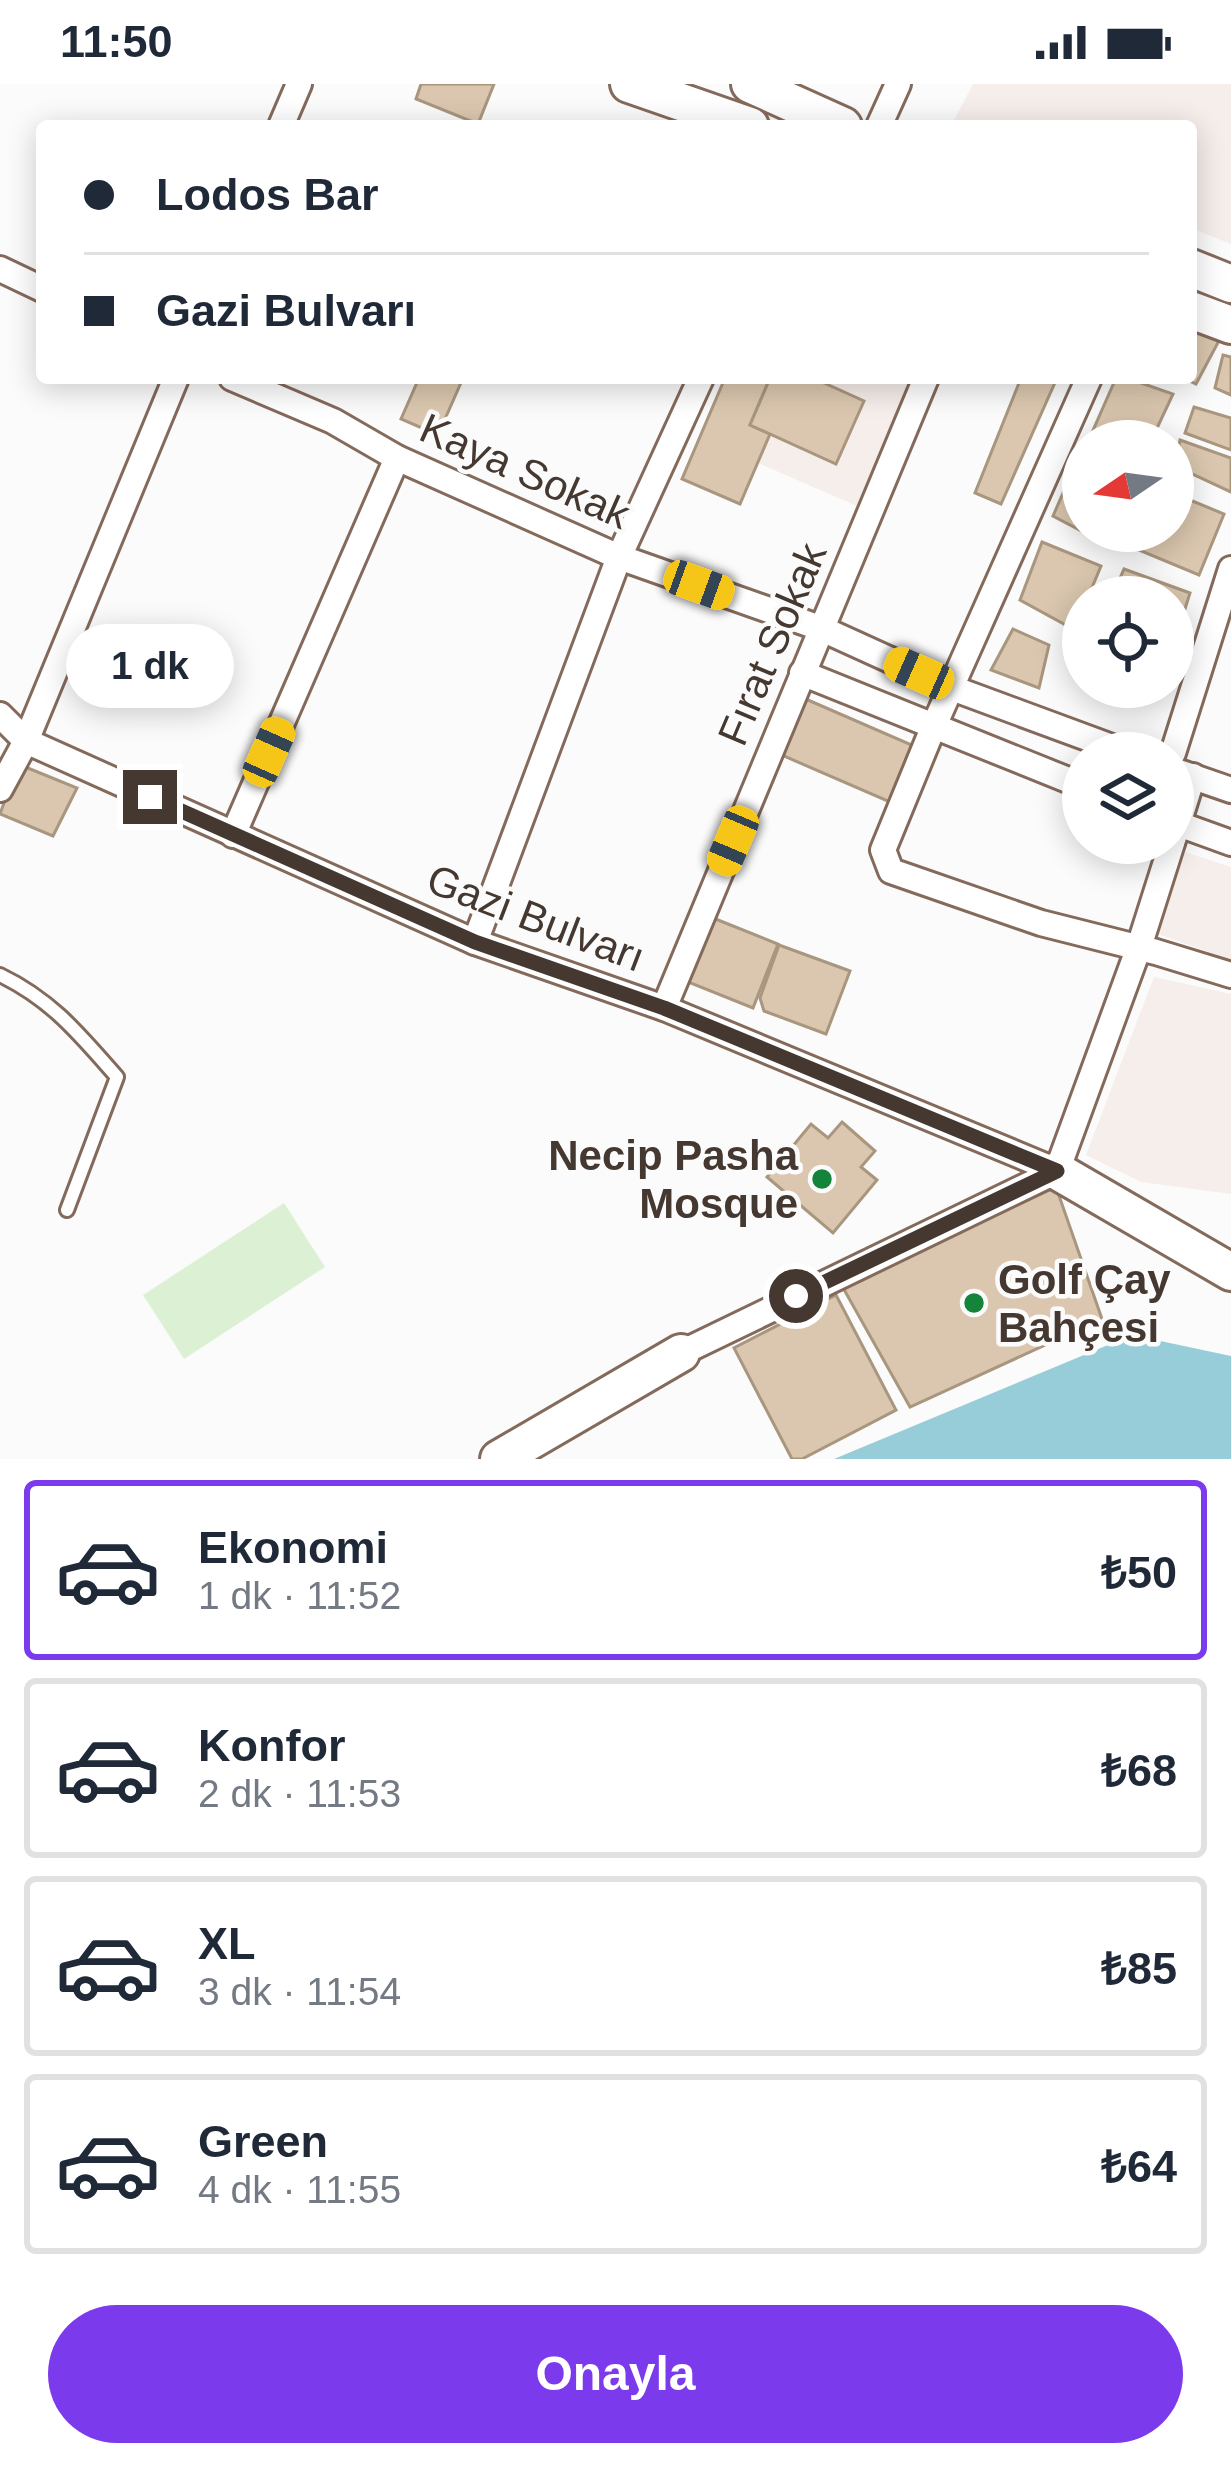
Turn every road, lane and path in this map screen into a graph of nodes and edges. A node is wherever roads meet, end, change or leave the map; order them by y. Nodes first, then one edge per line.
1 (299, 84) edge
2 (628, 84) edge
3 (750, 84) edge
4 (898, 84) edge
5 (284, 120) edge
6 (733, 120) edge
7 (830, 120) edge
8 (882, 120) edge
9 (0, 269) edge
10 (1197, 270) edge
11 (1231, 284) edge
12 (36, 286) edge
13 (1197, 312) edge
14 (1231, 325) edge
15 (174, 384) edge
16 (246, 384) edge
17 (697, 384) edge
18 (923, 384) edge
19 (1086, 384) edge
20 (397, 458) junction
21 (619, 557) junction
22 (1231, 569) edge
23 (820, 628) junction
24 (802, 674) junction
25 (952, 688) junction
26 (0, 715) edge
27 (933, 728) junction
28 (1071, 732) edge
29 (1180, 732) edge
30 (26, 741) junction
31 (1194, 777) edge
32 (1062, 779) edge
33 (0, 789) edge
34 (1231, 790) edge
35 (233, 835) junction
36 (1194, 836) edge
37 (1231, 843) edge
38 (1164, 864) edge
39 (475, 942) junction
40 (1139, 947) junction
41 (0, 975) edge
42 (1231, 975) edge
43 (664, 1008) junction
44 (1057, 1171) junction
45 (67, 1210) dead end
46 (1231, 1271) edge
47 (681, 1353) joint
48 (499, 1459) edge

1 - 5 street
2 - 6 main road
3 - 7 main road
4 - 8 street
9 - 12 street
10 - 11 main road
13 - 14 main road
15 - 30 street
16 - 20 street, Kaya Sokak
17 - 21 street
18 - 23 street, Fırat Sokak
19 - 25 street
20 - 21 street, Kaya Sokak
20 - 35 street
21 - 23 street, Kaya Sokak
21 - 39 street
22 - 29 street
23 - 24 street, Fırat Sokak
23 - 25 street, Kaya Sokak
24 - 27 street
24 - 43 street, Fırat Sokak
25 - 27 street
25 - 28 street, Kaya Sokak
26 - 30 street, Gazi Bulvarı
27 - 32 street
27 - 40 street
30 - 33 street
30 - 35 street, Gazi Bulvarı
31 - 34 street
35 - 39 street, Gazi Bulvarı
36 - 37 street
38 - 40 street
39 - 43 street, Gazi Bulvarı
40 - 42 street
40 - 44 street
41 - 45 lane
43 - 44 street, Gazi Bulvarı
44 - 46 main road
44 - 47 street
47 - 48 main road

